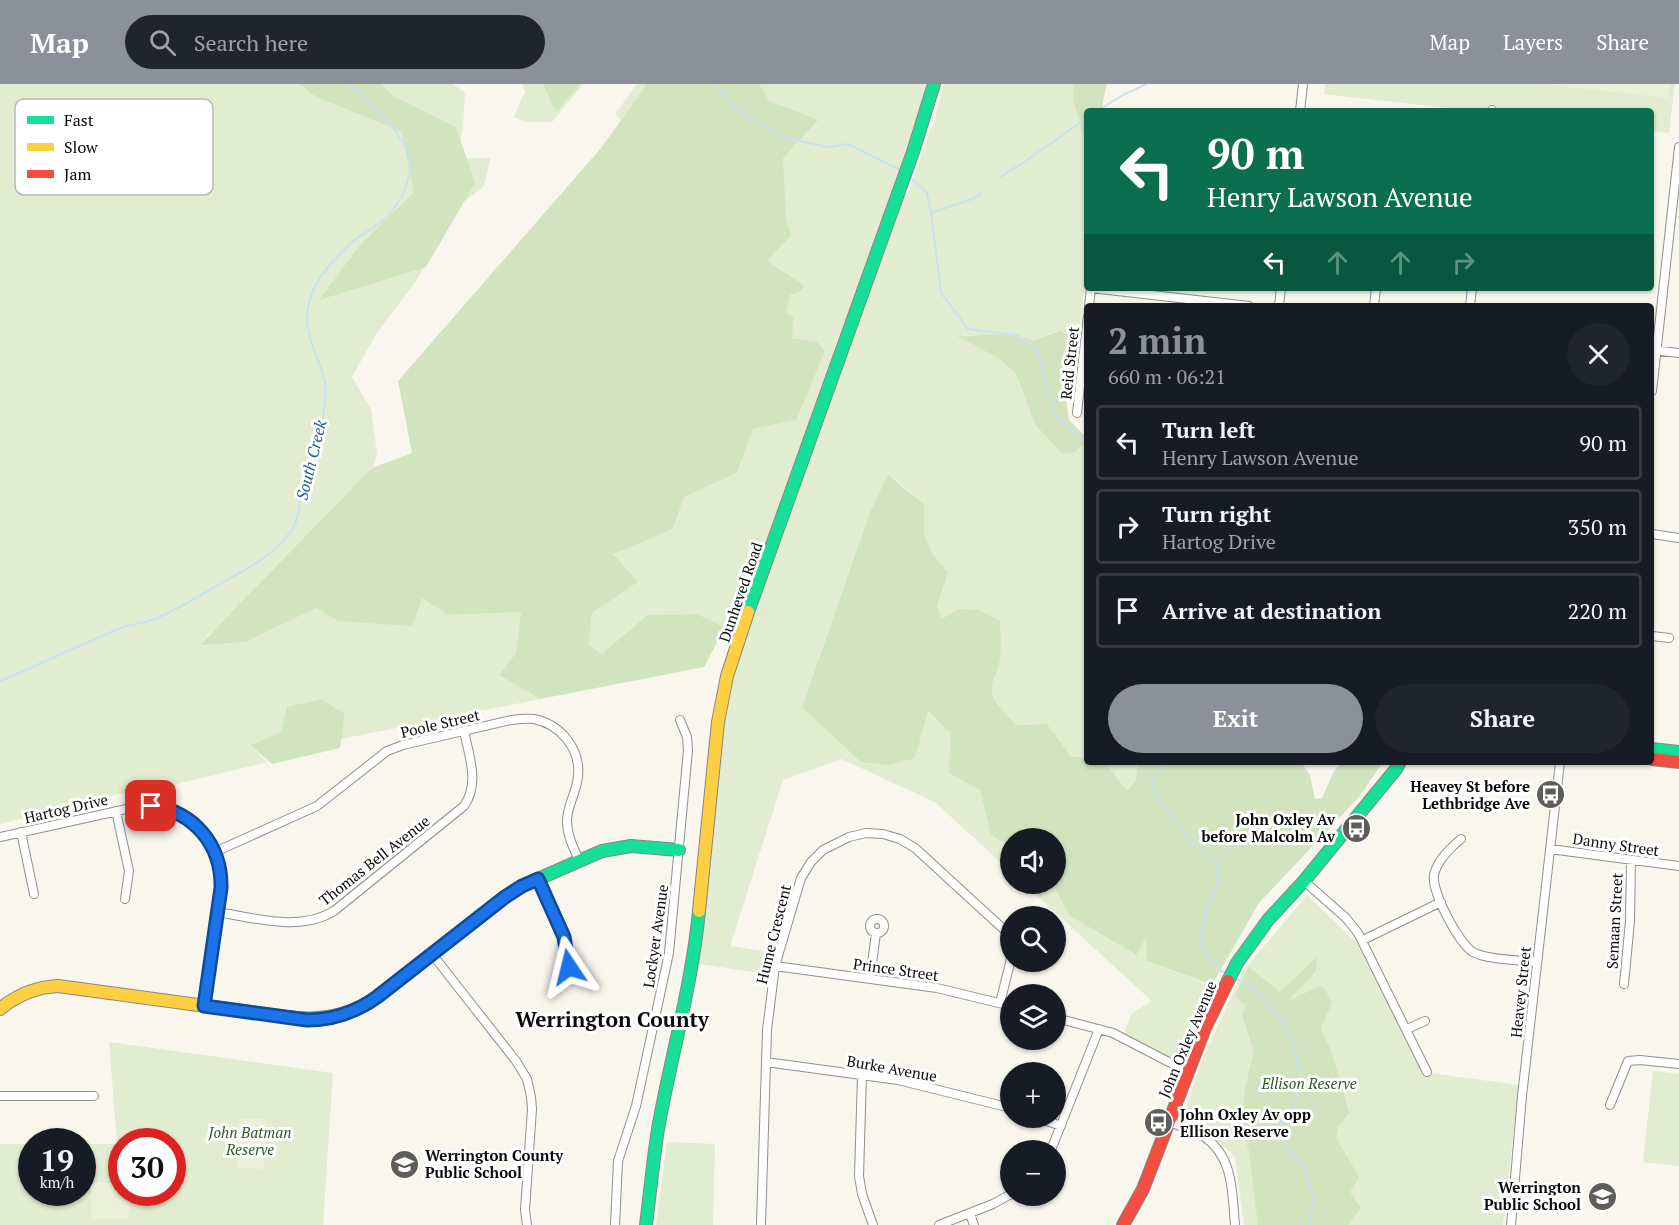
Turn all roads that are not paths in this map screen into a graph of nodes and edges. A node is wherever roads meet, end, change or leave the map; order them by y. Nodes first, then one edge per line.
1 (934, 84) edge
2 (1303, 84) edge
3 (1300, 108) edge
4 (1679, 147) edge
5 (1117, 291) edge
6 (1223, 303) edge
7 (1084, 351) edge
8 (1654, 351) edge
9 (1679, 353) edge
10 (1077, 413) dead end
11 (1654, 534) edge
12 (1679, 538) edge
13 (1654, 636) edge
14 (1669, 638) dead end
15 (680, 720) dead end
16 (464, 731) junction
17 (1654, 750) edge
18 (1679, 752) edge
19 (1654, 759) edge
20 (1679, 762) edge
21 (1399, 765) edge
22 (1560, 765) edge
23 (116, 811) junction
24 (21, 832) junction
25 (0, 837) edge
26 (1461, 839) dead end
27 (1550, 849) junction
28 (679, 850) junction
29 (215, 852) junction
30 (579, 860) junction
31 (1631, 861) junction
32 (1679, 866) edge
33 (538, 879) junction
34 (1304, 881) junction
35 (34, 894) dead end
36 (125, 899) dead end
37 (1441, 902) junction
38 (218, 912) junction
39 (1000, 925) edge
40 (876, 933) dead end
41 (1363, 940) junction
42 (432, 954) junction
43 (1537, 962) junction
44 (775, 966) junction
45 (566, 979) dead end
46 (870, 979) junction
47 (1624, 984) dead end
48 (1000, 1003) edge
49 (204, 1006) junction
50 (0, 1009) edge
51 (1066, 1021) edge
52 (1425, 1021) dead end
53 (1099, 1029) junction
54 (1407, 1029) junction
55 (766, 1062) junction
56 (1679, 1064) edge
57 (1427, 1071) dead end
58 (1188, 1072) junction
59 (862, 1075) junction
60 (0, 1096) edge
61 (94, 1096) dead end
62 (1000, 1105) edge
63 (1610, 1105) dead end
64 (1066, 1113) edge
65 (1168, 1122) junction
66 (658, 1130) junction
67 (1000, 1200) edge
68 (970, 1214) junction
69 (527, 1225) edge
70 (615, 1225) edge
71 (639, 1225) edge
72 (646, 1225) edge
73 (761, 1225) edge
74 (873, 1225) edge
75 (939, 1225) edge
76 (974, 1225) edge
77 (1123, 1225) edge
78 (1235, 1225) edge
79 (1510, 1225) edge

1 - 66 street, Dunheved Road
2 - 3 street
4 - 8 street
5 - 6 street
7 - 10 street, Reid Street
8 - 9 street
11 - 12 street
13 - 14 street
15 - 28 street, Lockyer Avenue
16 - 29 street, Poole Street
16 - 30 street, Poole Street
16 - 38 street, Thomas Bell Avenue
17 - 18 street
19 - 20 street
21 - 34 street, John Oxley Avenue
22 - 27 street, Heavey Street
23 - 24 street, Hartog Drive
23 - 29 street, Hartog Drive
23 - 36 street
24 - 25 street, Hartog Drive
24 - 35 street
26 - 37 street
27 - 31 street, Danny Street
27 - 43 street, Heavey Street
28 - 30 street
28 - 70 street, Lockyer Avenue
29 - 38 street, Hartog Drive
30 - 33 street
31 - 32 street, Danny Street
31 - 47 street, Semaan Street
33 - 42 street
33 - 45 street
34 - 41 street
34 - 58 street, John Oxley Avenue
37 - 41 street
37 - 43 street
38 - 49 street, Hartog Drive
39 - 44 street, Hume Crescent
40 - 46 street
41 - 54 street
42 - 49 street
42 - 69 street
43 - 79 street, Heavey Street
44 - 46 street, Prince Street
44 - 55 street, Hume Crescent
46 - 48 street, Prince Street
49 - 50 street
51 - 53 street
52 - 54 street
53 - 58 street
53 - 64 street
54 - 57 street
55 - 59 street, Burke Avenue
55 - 73 street, Hume Crescent
56 - 63 street
58 - 65 street, John Oxley Avenue
59 - 62 street, Burke Avenue
59 - 74 street
60 - 61 street
65 - 77 street, John Oxley Avenue
65 - 78 street
66 - 71 street, Dunheved Road
66 - 72 street, Dunheved Road
67 - 68 street
68 - 75 street
68 - 76 street

